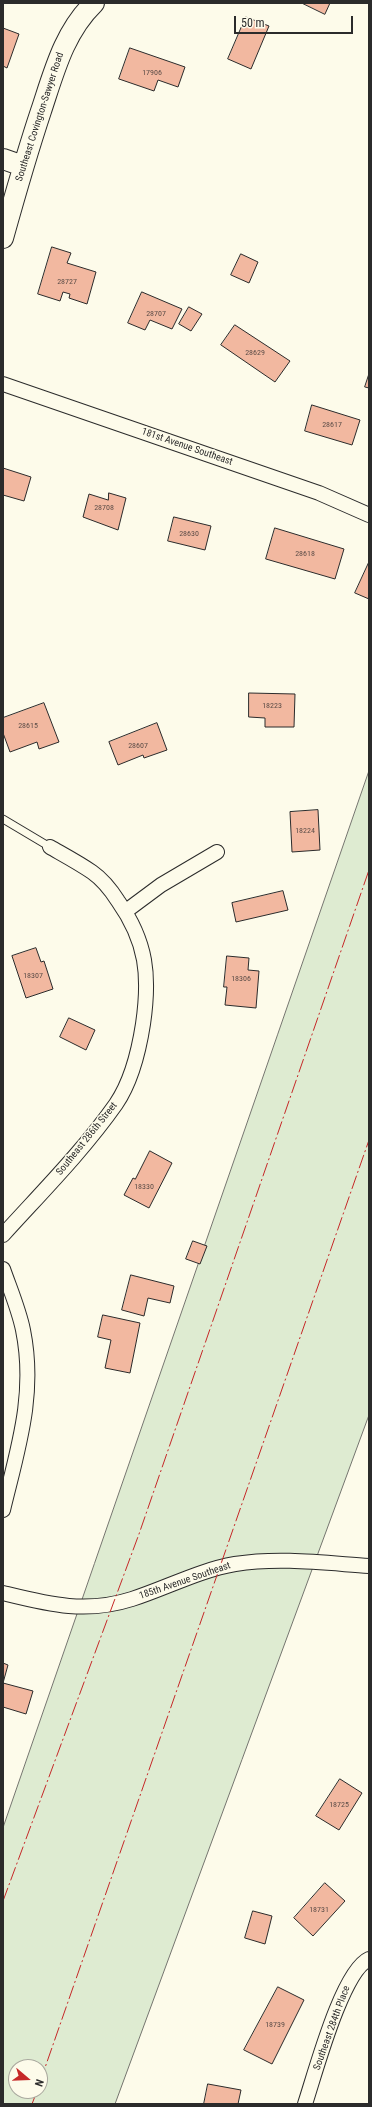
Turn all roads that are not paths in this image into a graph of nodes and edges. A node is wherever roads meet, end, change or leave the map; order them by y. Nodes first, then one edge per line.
1 (91, 4) edge
2 (3, 159) edge
3 (23, 166) junction
4 (3, 238) edge
5 (3, 384) edge
6 (369, 515) edge
7 (3, 818) edge
8 (50, 847) joint
9 (217, 852) dead end
10 (126, 911) junction
11 (3, 1235) edge
12 (3, 1270) edge
13 (3, 1510) edge
14 (369, 1566) edge
15 (3, 1593) edge
16 (369, 1959) edge
17 (305, 2104) edge

1 - 3 street, Southeast Covington-Sawyer Road
2 - 3 street
3 - 4 street, Southeast Covington-Sawyer Road
5 - 6 street, 181st Avenue Southeast
7 - 8 lane
8 - 10 street, Southeast 286th Street
9 - 10 street
10 - 11 street, Southeast 286th Street
12 - 13 street
14 - 15 street, 185th Avenue Southeast
16 - 17 street, Southeast 284th Place

